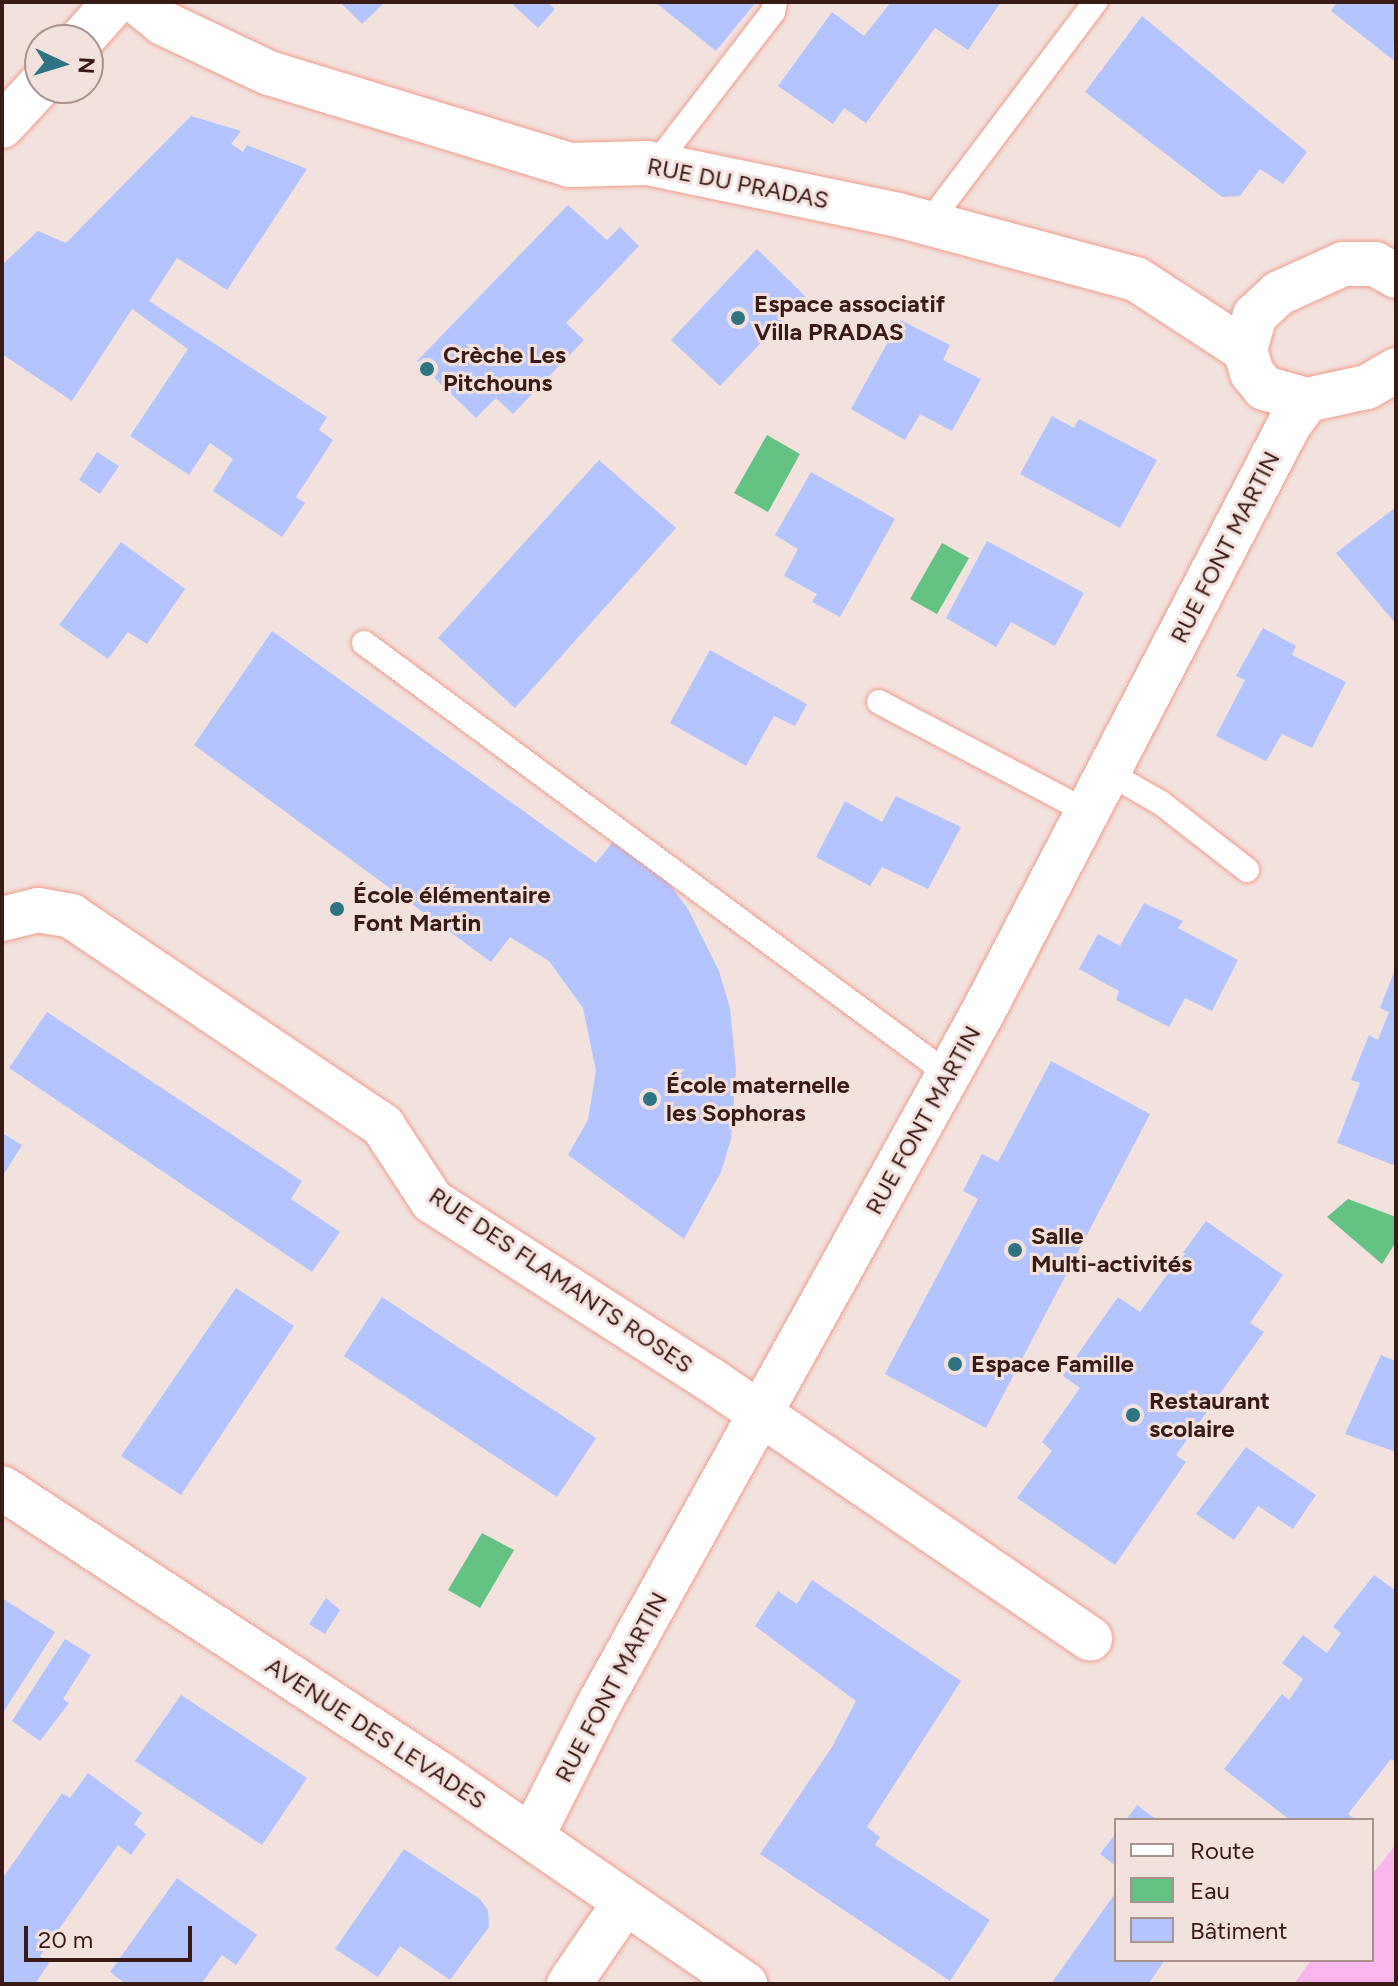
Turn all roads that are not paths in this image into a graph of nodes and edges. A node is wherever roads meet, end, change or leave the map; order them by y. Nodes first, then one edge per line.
1 (115, 2) edge
2 (137, 2) edge
3 (775, 2) edge
4 (1095, 2) edge
5 (95, 24) edge
6 (24, 102) edge
7 (2, 126) edge
8 (655, 165) junction
9 (928, 224) junction
10 (1394, 268) edge
11 (1245, 350) junction
12 (1393, 376) edge
13 (1307, 400) junction
14 (364, 643) dead end
15 (879, 702) dead end
16 (1107, 772) junction
17 (1086, 811) junction
18 (1247, 870) dead end
19 (2, 919) edge
20 (948, 1074) junction
21 (759, 1417) junction
22 (2, 1488) edge
23 (1090, 1639) dead end
24 (532, 1836) junction
25 (624, 1904) junction
26 (569, 1984) edge
27 (745, 1984) edge

1 - 5 street
2 - 8 street, RUE DU PRADAS
3 - 8 lane
4 - 9 lane
6 - 7 street
8 - 9 street, RUE DU PRADAS
9 - 11 street, RUE DU PRADAS
10 - 11 street
11 - 13 street
12 - 13 street
13 - 16 street, RUE FONT MARTIN
14 - 20 lane
15 - 17 lane
16 - 17 street, RUE FONT MARTIN
16 - 18 lane
17 - 20 street, RUE FONT MARTIN
19 - 21 street, RUE DES FLAMANTS ROSES
20 - 21 street, RUE FONT MARTIN
21 - 23 street, RUE DES FLAMANTS ROSES
21 - 24 street, RUE FONT MARTIN
22 - 24 street, AVENUE DES LEVADES
24 - 25 street, AVENUE DES LEVADES
25 - 26 street
25 - 27 street, AVENUE DES LEVADES

